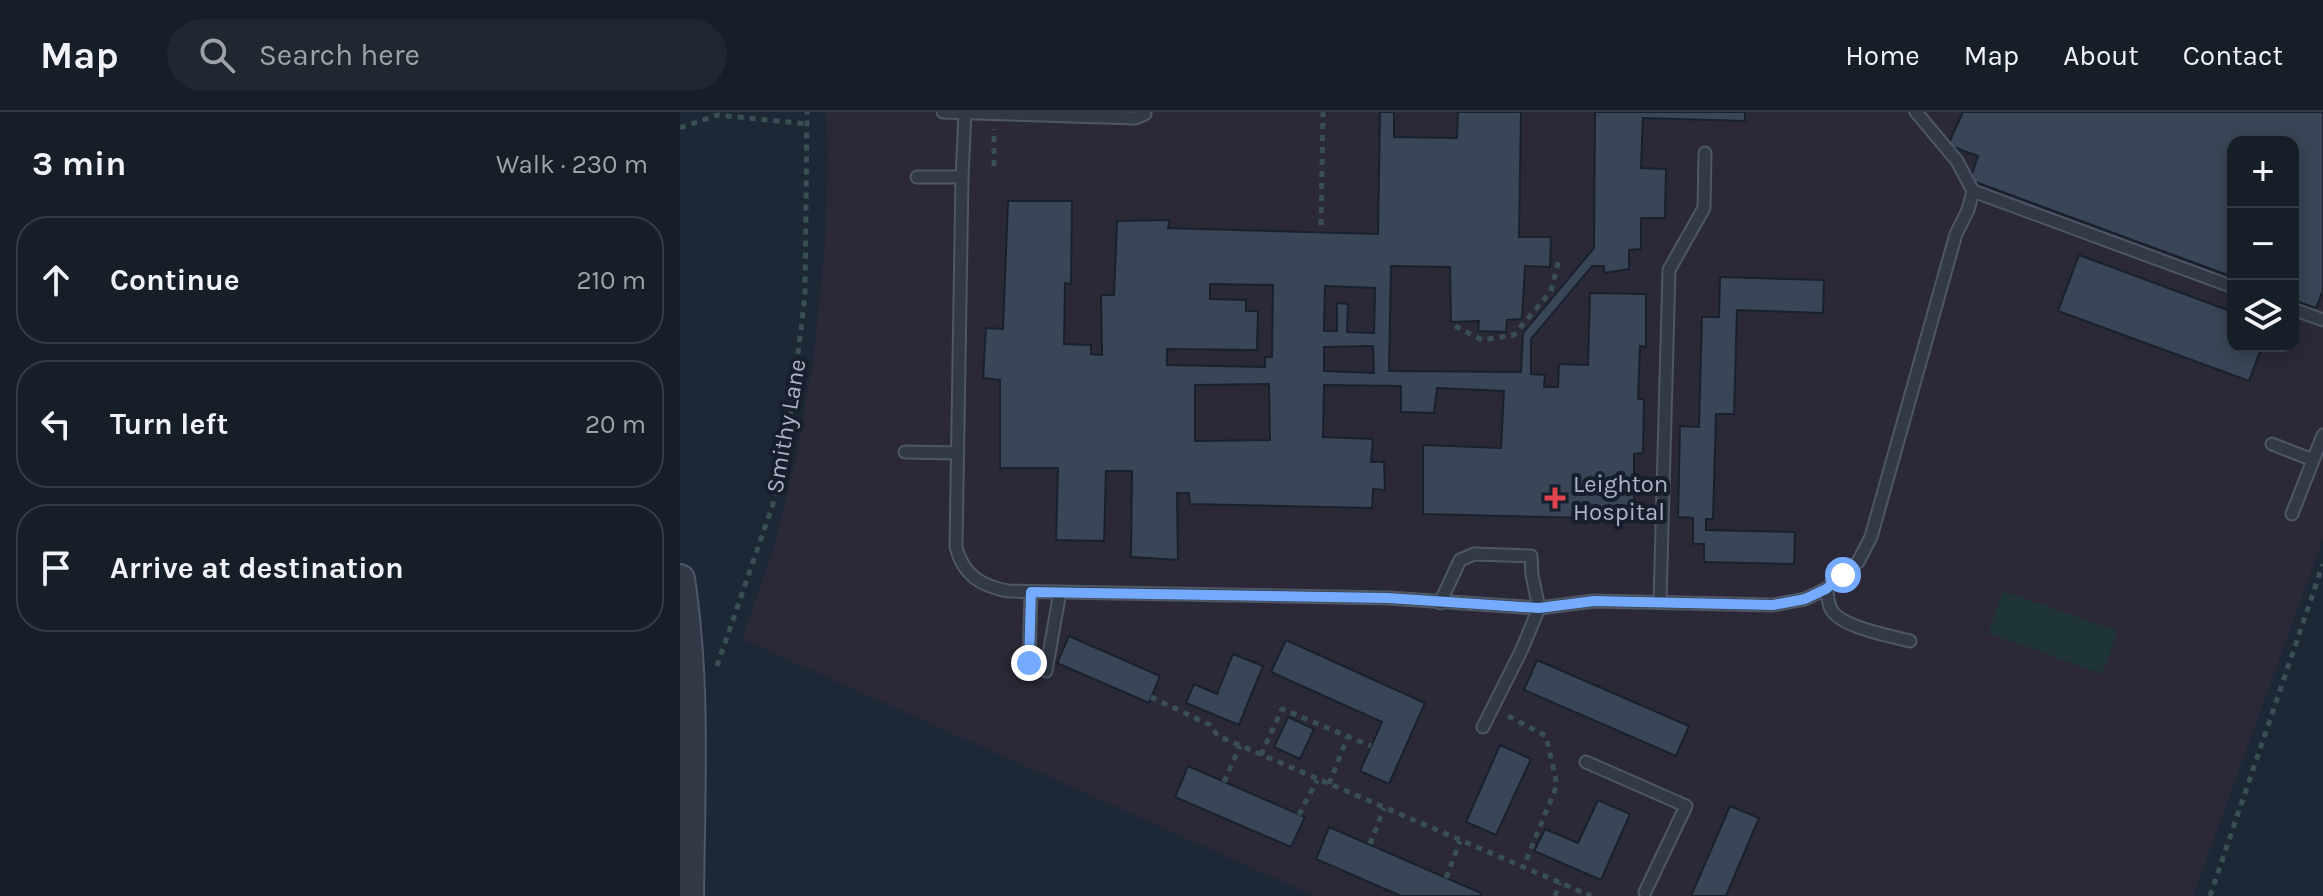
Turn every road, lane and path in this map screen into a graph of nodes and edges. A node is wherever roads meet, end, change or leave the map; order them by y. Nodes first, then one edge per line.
1 (807, 112) edge
2 (943, 112) edge
3 (954, 112) edge
4 (1323, 112) edge
5 (1916, 112) edge
6 (965, 113) edge
7 (995, 114) edge
8 (1074, 114) edge
9 (1141, 118) dead end
10 (808, 124) junction
11 (680, 128) edge
12 (1705, 153) dead end
13 (994, 166) dead end
14 (917, 177) dead end
15 (962, 177) junction
16 (1973, 191) junction
17 (1321, 225) dead end
18 (1559, 259) dead end
19 (2227, 285) edge
20 (2299, 311) edge
21 (2323, 320) edge
22 (1455, 326) dead end
23 (2323, 435) edge
24 (2272, 444) dead end
25 (905, 452) dead end
26 (958, 453) junction
27 (2313, 460) junction
28 (2292, 514) dead end
29 (2323, 564) edge
30 (680, 579) edge
31 (1826, 589) junction
32 (1031, 592) junction
33 (1060, 592) junction
34 (1660, 602) junction
35 (1440, 603) junction
36 (1539, 608) junction
37 (1910, 641) dead end
38 (1029, 663) dead end
39 (1046, 671) dead end
40 (713, 677) dead end
41 (1151, 697) dead end
42 (1492, 708) junction
43 (1483, 727) dead end
44 (1348, 736) junction
45 (1240, 746) junction
46 (1371, 746) dead end
47 (1261, 755) junction
48 (1586, 762) dead end
49 (1317, 780) junction
50 (1224, 782) dead end
51 (1329, 784) junction
52 (1384, 808) junction
53 (1299, 815) dead end
54 (1460, 841) junction
55 (1370, 844) dead end
56 (1523, 868) junction
57 (1446, 878) dead end
58 (1560, 883) junction
59 (1645, 892) dead end
60 (689, 896) edge
61 (1555, 896) edge
62 (1591, 896) edge
63 (2210, 896) edge

1 - 10 path, Smithy Lane
2 - 3 lane
3 - 6 lane
4 - 17 path
5 - 16 lane
6 - 7 lane
6 - 15 lane
7 - 8 lane
7 - 13 path
8 - 9 lane
10 - 11 path
10 - 40 path, Smithy Lane
12 - 34 lane
14 - 15 lane
15 - 26 lane
16 - 19 lane
16 - 31 lane
18 - 22 path
20 - 21 lane
23 - 27 lane
24 - 27 lane
25 - 26 lane
26 - 32 lane
27 - 28 lane
29 - 63 path
30 - 60 street
31 - 34 lane
31 - 37 lane
32 - 33 lane
32 - 38 lane
33 - 35 lane
33 - 39 lane
34 - 36 lane
35 - 36 lane
35 - 36 lane
36 - 42 lane
41 - 45 path
42 - 43 lane
42 - 56 path
44 - 46 path
44 - 47 path
44 - 51 path
45 - 47 path
45 - 50 path
47 - 49 path
48 - 59 lane
49 - 51 path
49 - 53 path
51 - 52 path
52 - 54 path
52 - 55 path
54 - 56 path
54 - 57 path
56 - 58 path
58 - 61 path
58 - 62 path

